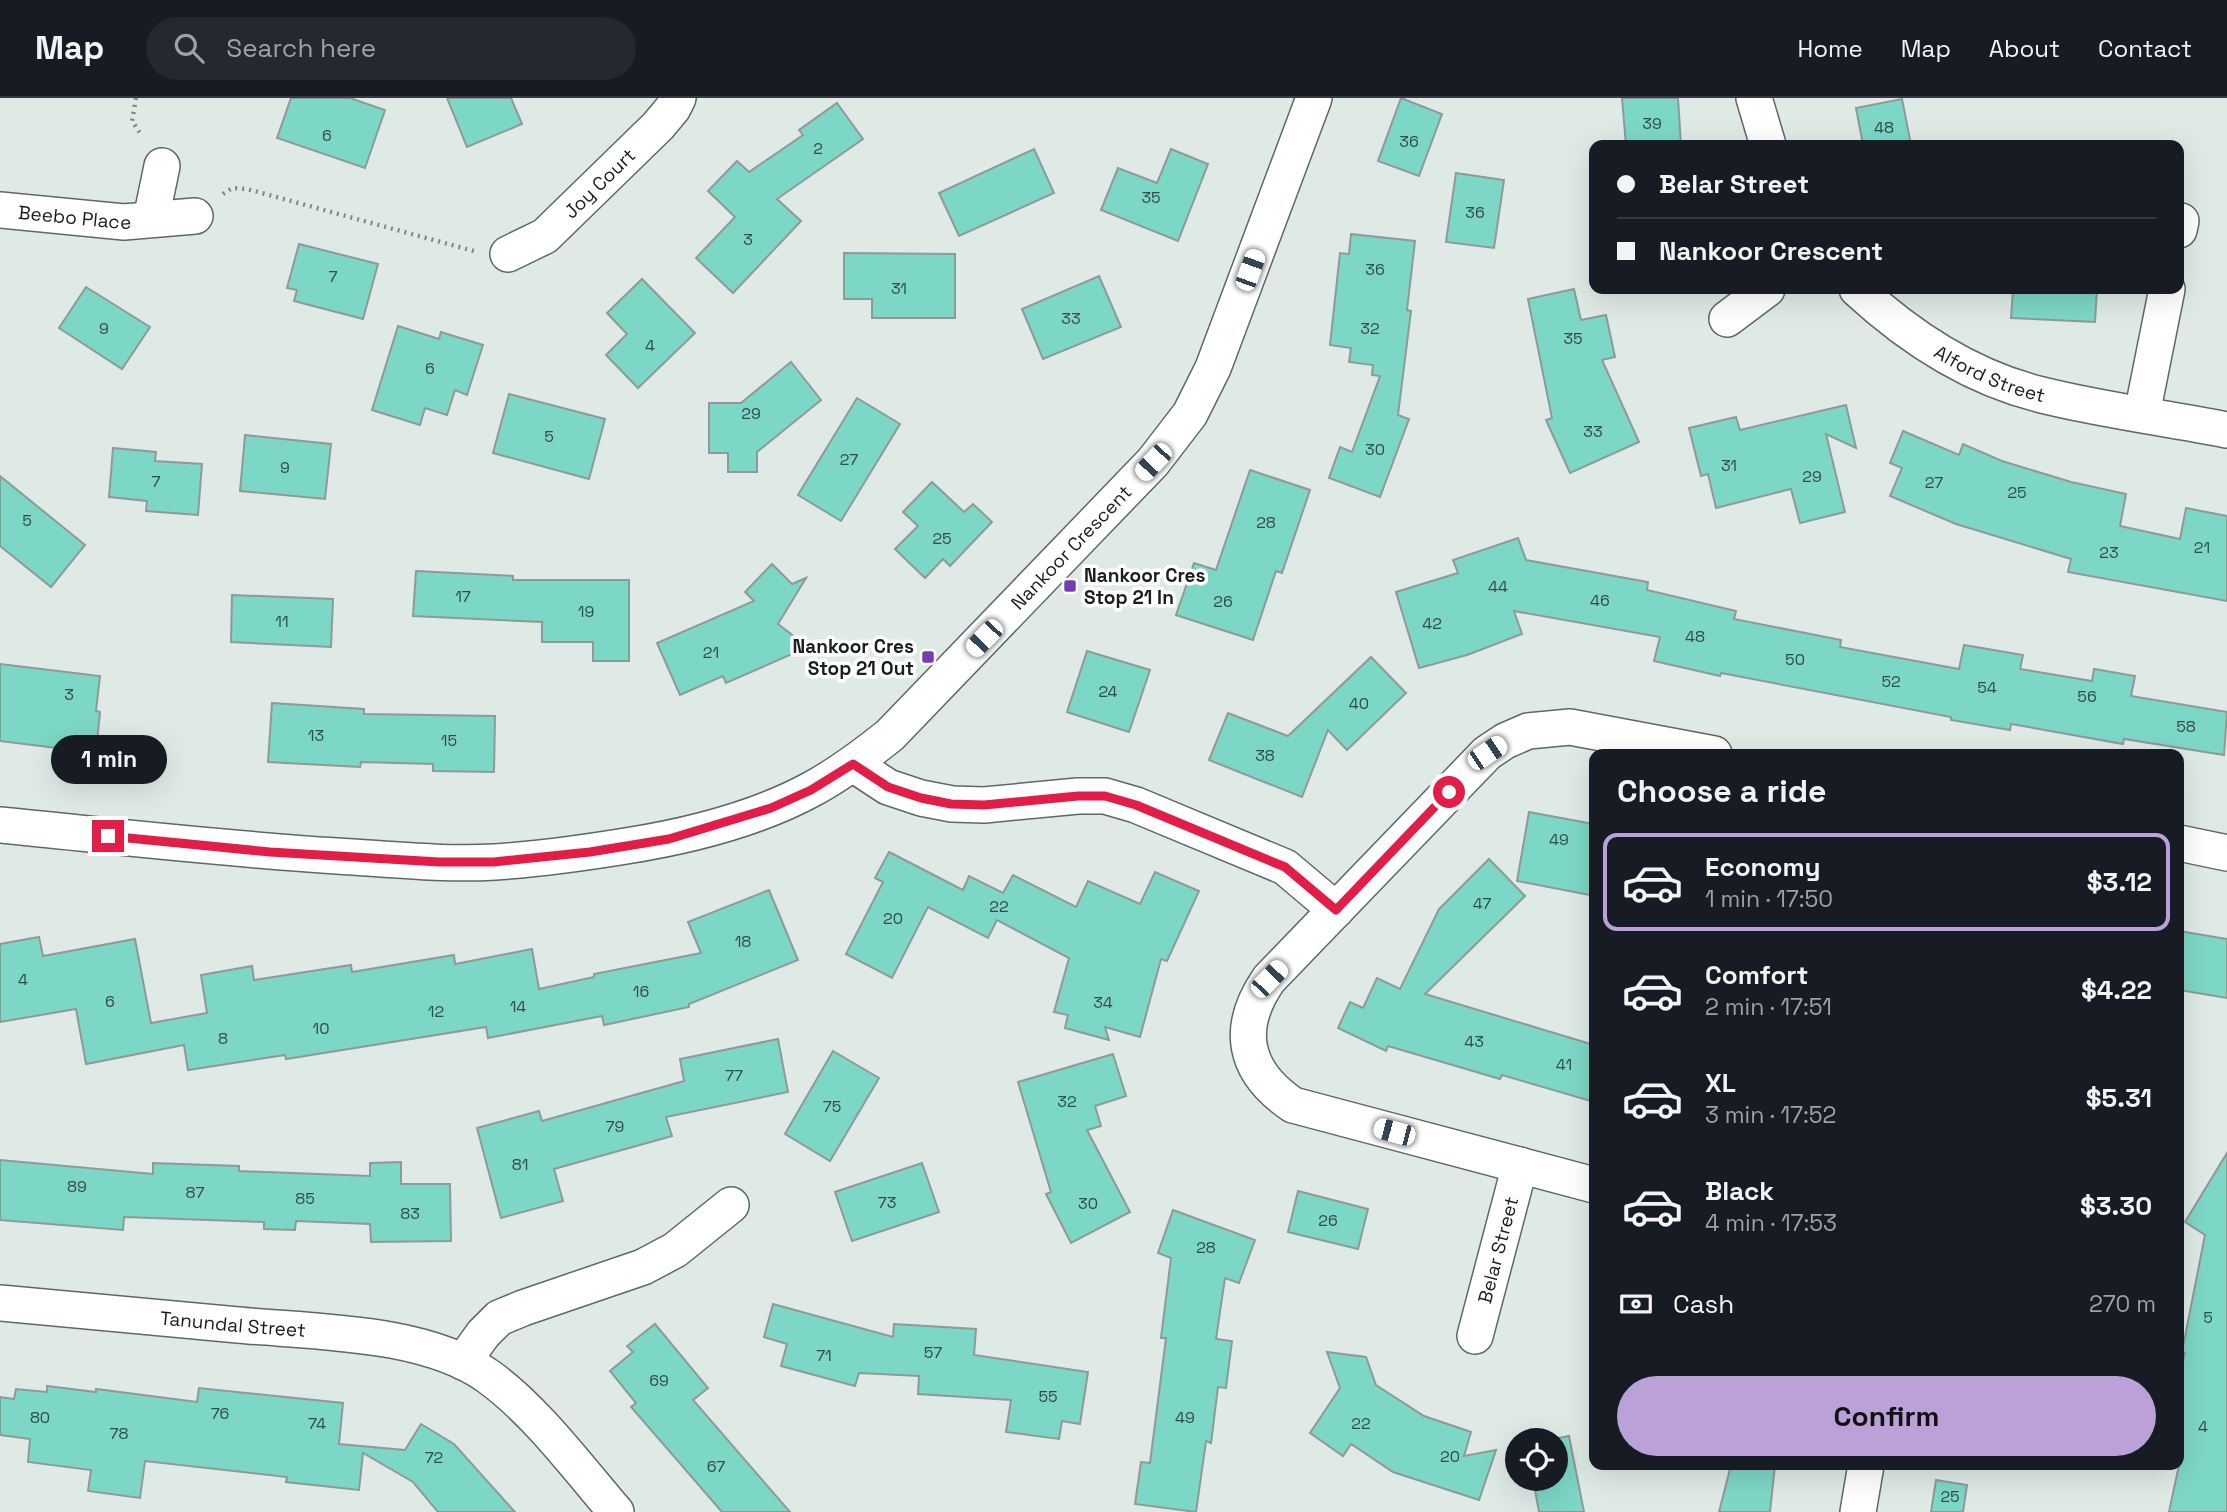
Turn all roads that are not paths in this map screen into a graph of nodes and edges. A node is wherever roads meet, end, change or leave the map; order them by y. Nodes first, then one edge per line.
1 (678, 98) edge
2 (1314, 98) edge
3 (1754, 98) edge
4 (1767, 140) edge
5 (162, 166) dead end
6 (0, 210) edge
7 (195, 216) road end
8 (151, 219) junction
9 (508, 254) road end
10 (1760, 294) edge
11 (1863, 294) edge
12 (2166, 294) edge
13 (1727, 319) dead end
14 (2142, 414) junction
15 (2227, 430) edge
16 (1687, 749) edge
17 (853, 764) junction
18 (0, 825) edge
19 (2184, 845) edge
20 (2227, 853) edge
21 (1336, 910) junction
22 (1520, 1165) junction
23 (1589, 1184) edge
24 (731, 1205) dead end
25 (0, 1303) edge
26 (1475, 1336) dead end
27 (463, 1362) junction
28 (1865, 1470) edge
29 (616, 1512) edge
30 (1858, 1512) edge

1 - 9 street, Joy Court
2 - 17 street, Nankoor Crescent
3 - 4 street
5 - 8 street, Beebo Place
6 - 8 street, Beebo Place
7 - 8 street, Beebo Place
10 - 13 street
11 - 14 street, Alford Street
12 - 14 street
14 - 15 street, Alford Street
16 - 21 street
17 - 18 street, Nankoor Crescent
17 - 21 street
19 - 20 street
21 - 22 street
22 - 23 street
22 - 26 street, Belar Street
24 - 27 street
25 - 27 street, Tanundal Street
27 - 29 street, Tanundal Street
28 - 30 street

